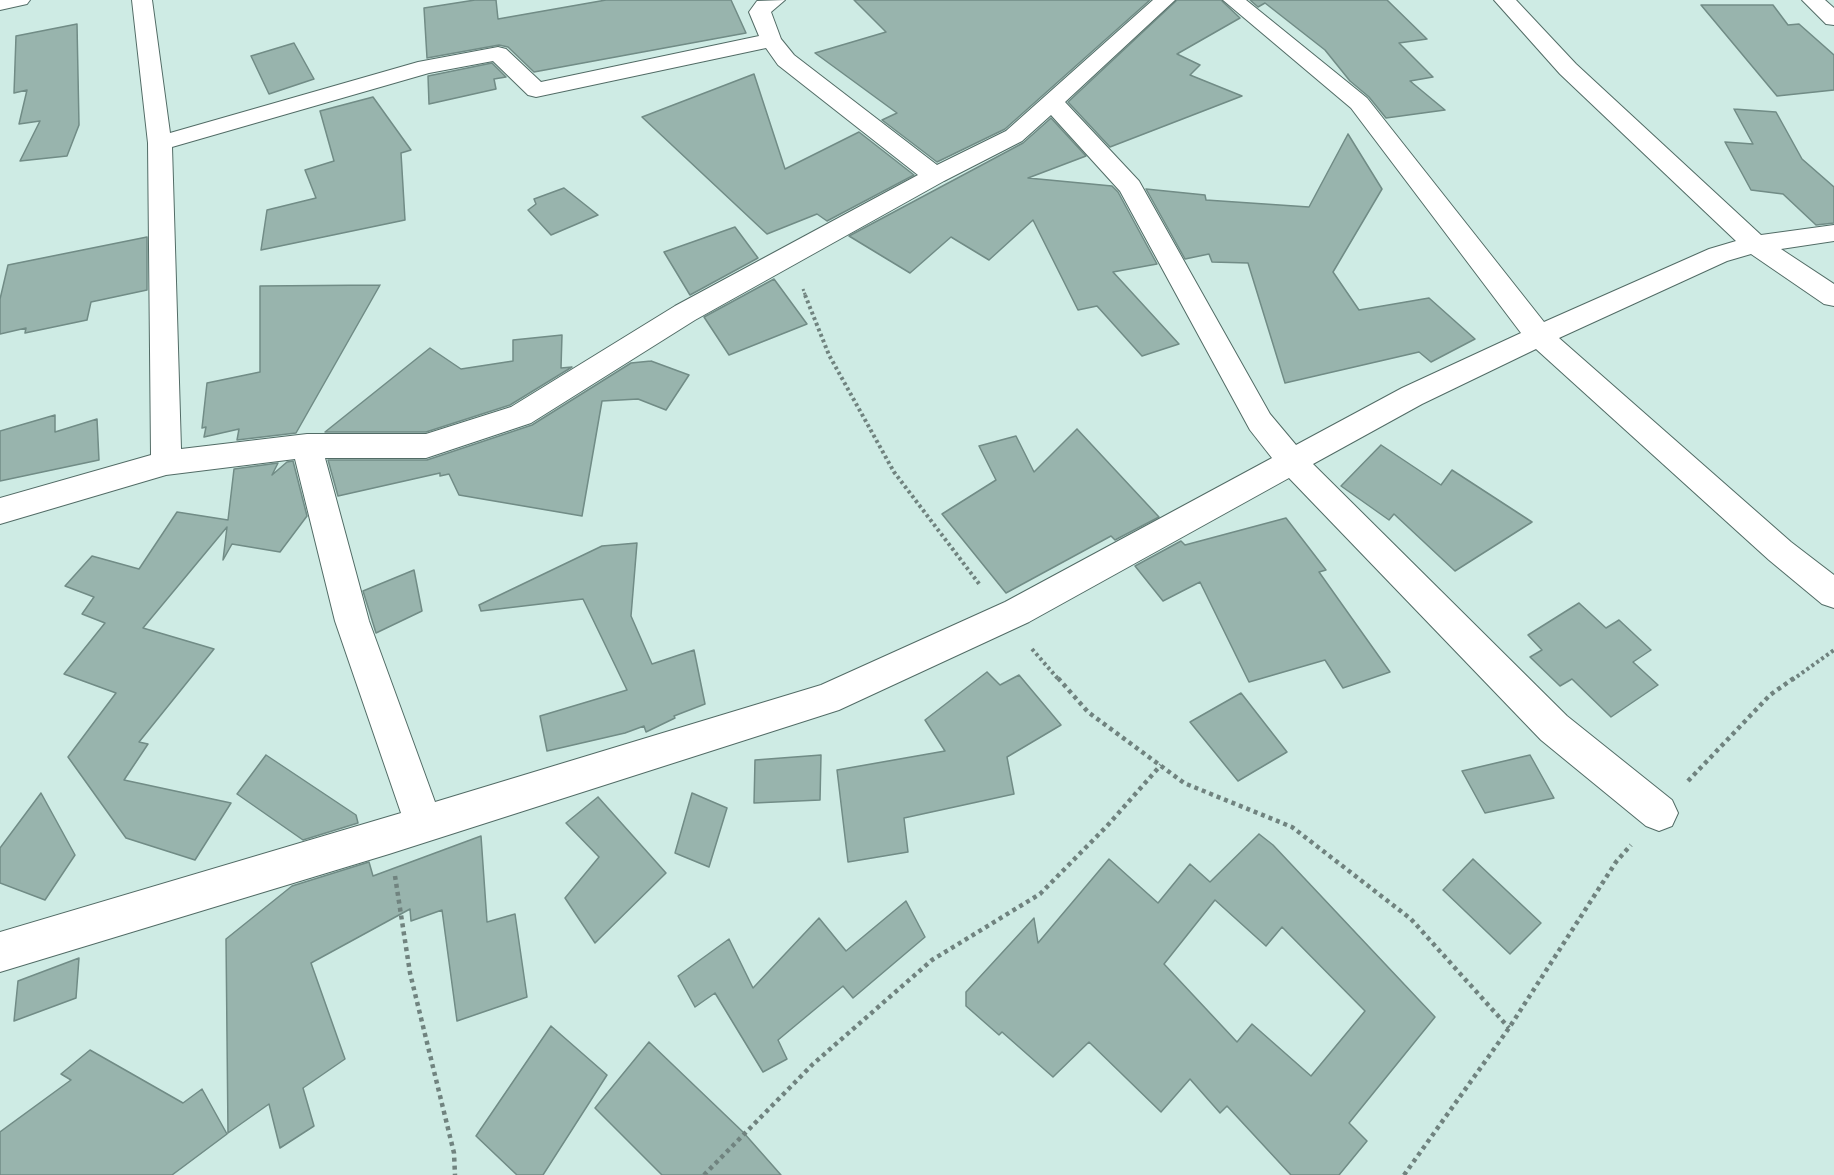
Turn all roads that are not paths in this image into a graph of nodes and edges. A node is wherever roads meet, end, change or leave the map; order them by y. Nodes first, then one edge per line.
1 (20, 0) edge
2 (142, 0) edge
3 (776, 0) edge
4 (1165, 0) edge
5 (1233, 0) edge
6 (1504, 0) edge
7 (1812, 0) edge
8 (0, 4) edge
9 (1834, 19) edge
10 (771, 40) junction
11 (1052, 102) junction
12 (160, 143) junction
13 (935, 176) junction
14 (1834, 233) edge
15 (1755, 244) junction
16 (1834, 297) edge
17 (1539, 336) junction
18 (308, 446) junction
19 (1292, 462) junction
20 (166, 463) junction
21 (0, 511) edge
22 (1834, 594) edge
23 (1659, 813) road end
24 (424, 824) junction
25 (0, 952) edge

1 - 8 street
2 - 12 street
3 - 10 street
4 - 11 street
5 - 17 street
6 - 15 street
7 - 9 street
10 - 12 street
10 - 13 street
11 - 13 street
11 - 19 street
12 - 20 street
13 - 18 street
14 - 15 street
15 - 16 street
15 - 17 street
17 - 19 street
17 - 22 street
18 - 20 street
18 - 24 street
19 - 23 street
19 - 24 street
20 - 21 street
24 - 25 street

